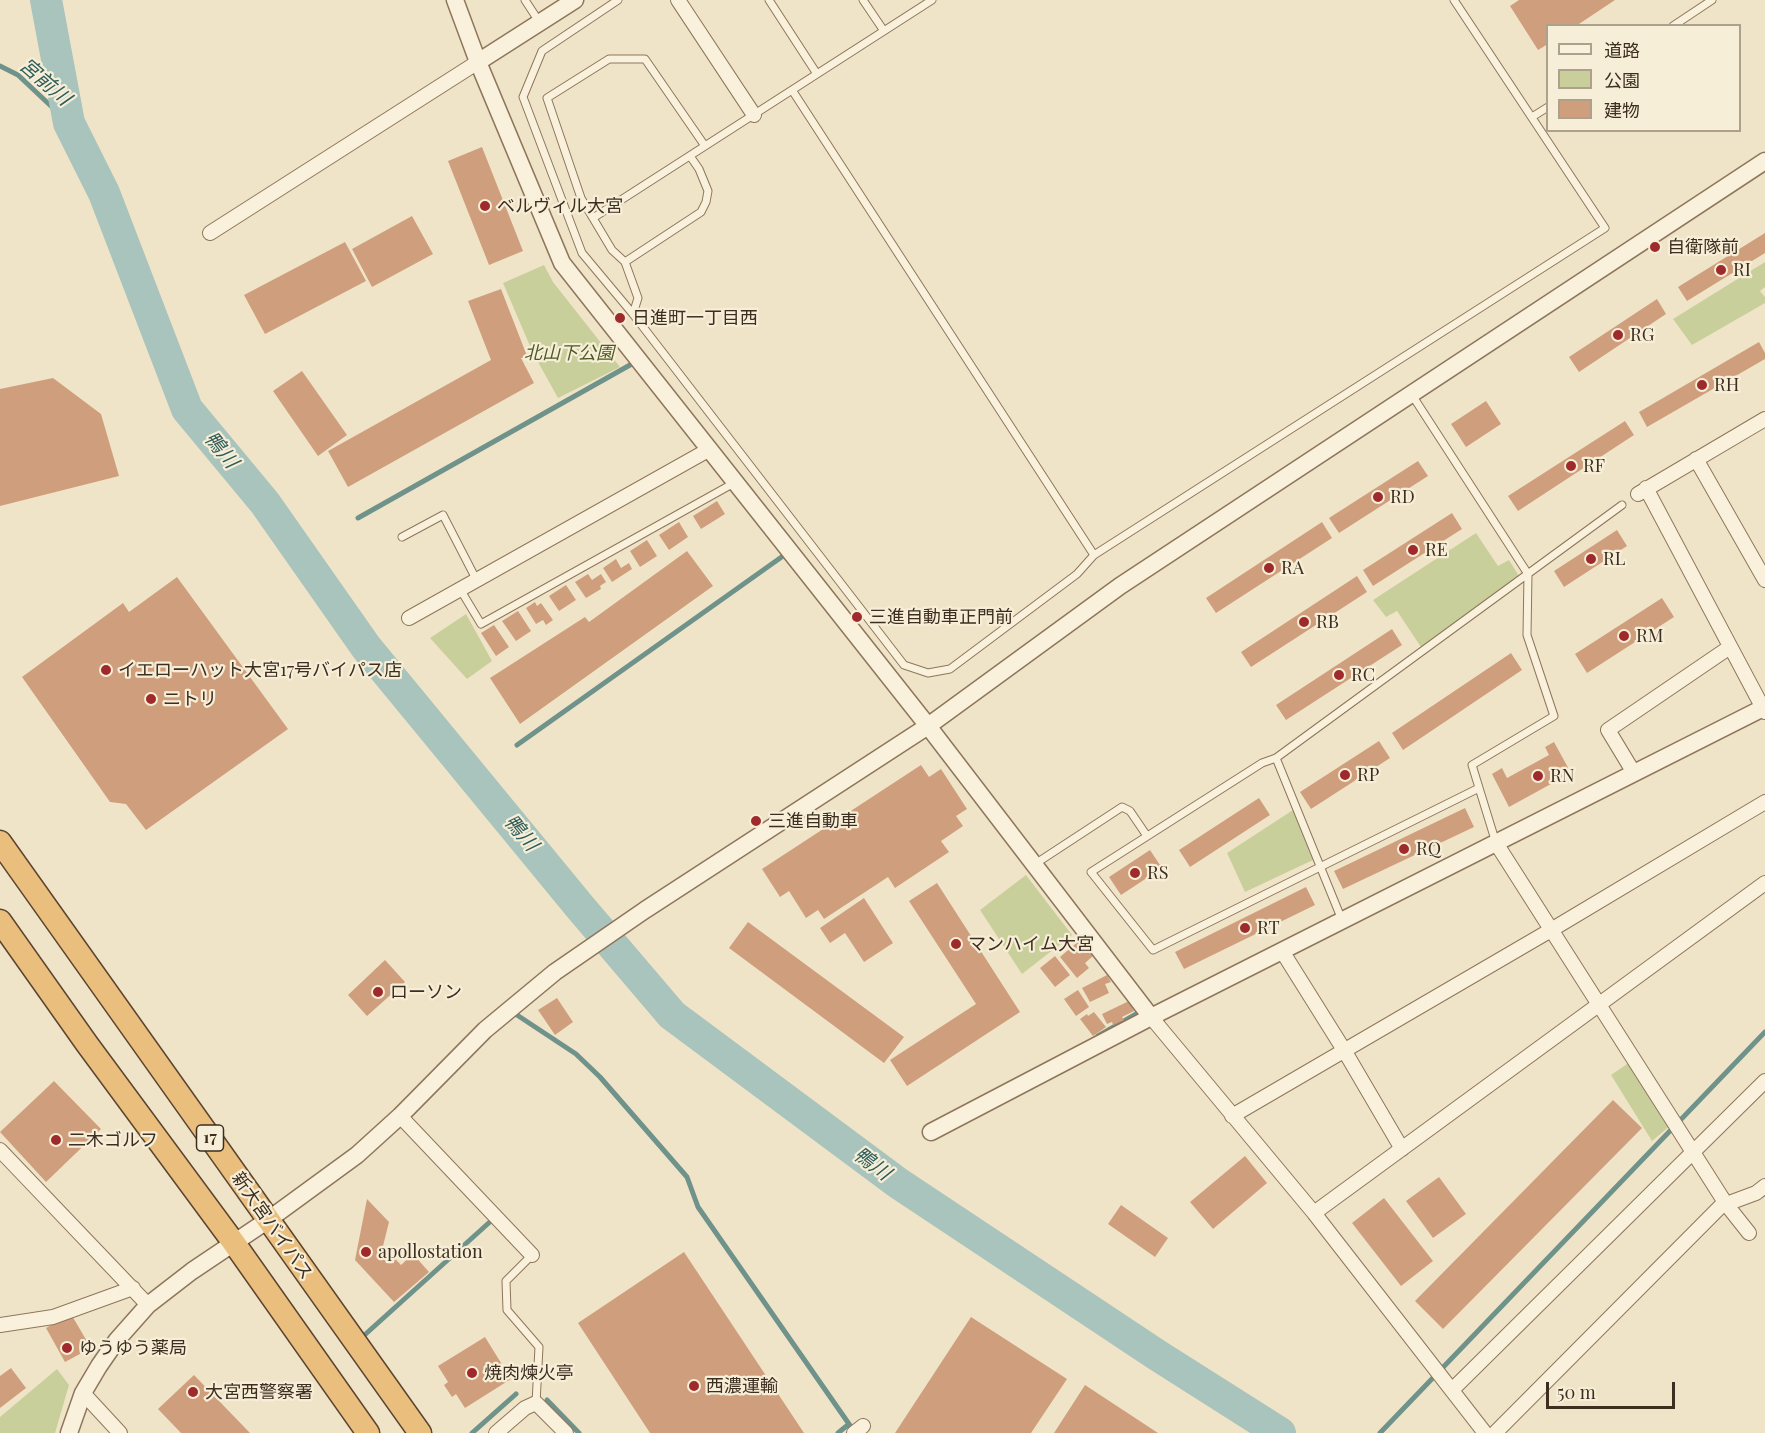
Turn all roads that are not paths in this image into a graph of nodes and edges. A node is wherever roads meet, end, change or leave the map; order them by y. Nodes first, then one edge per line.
1 (455, 0) edge
2 (525, 0) edge
3 (575, 0) edge
4 (618, 0) edge
5 (678, 0) edge
6 (769, 0) edge
7 (863, 0) edge
8 (932, 0) edge
9 (1464, 0) edge
10 (1712, 0) edge
11 (1455, 2) edge
12 (540, 22) junction
13 (1676, 24) edge
14 (884, 31) junction
15 (478, 62) junction
16 (817, 74) junction
17 (792, 90) junction
18 (1546, 108) edge
19 (754, 115) junction
20 (1532, 117) junction
21 (705, 146) junction
22 (690, 156) junction
23 (1765, 161) edge
24 (592, 218) junction
25 (210, 233) dead end
26 (625, 262) junction
27 (633, 314) junction
28 (1411, 393) junction
29 (1765, 419) edge
30 (710, 449) junction
31 (1696, 459) junction
32 (736, 482) junction
33 (1622, 505) dead end
34 (402, 537) dead end
35 (1095, 555) junction
36 (1528, 574) junction
37 (1764, 576) edge
38 (476, 579) junction
39 (460, 589) junction
40 (409, 618) dead end
41 (1731, 647) junction
42 (1764, 709) edge
43 (928, 726) junction
44 (1276, 758) junction
45 (1634, 773) junction
46 (1479, 788) junction
47 (1765, 802) edge
48 (1148, 836) junction
49 (0, 842) edge
50 (1496, 843) junction
51 (1035, 864) junction
52 (1320, 867) junction
53 (1765, 883) edge
54 (0, 921) edge
55 (1342, 921) junction
56 (1551, 930) junction
57 (1282, 951) junction
58 (1598, 1005) junction
59 (1151, 1017) junction
60 (1344, 1050) junction
61 (1765, 1080) edge
62 (400, 1116) junction
63 (1232, 1116) junction
64 (931, 1132) dead end
65 (1402, 1149) junction
66 (0, 1150) edge
67 (1692, 1152) junction
68 (1765, 1186) edge
69 (1726, 1204) junction
70 (1314, 1213) junction
71 (268, 1220) junction
72 (1749, 1233) dead end
73 (234, 1243) junction
74 (532, 1255) joint
75 (132, 1288) junction
76 (148, 1305) junction
77 (0, 1325) edge
78 (1452, 1390) junction
79 (83, 1393) junction
80 (536, 1403) junction
81 (69, 1433) edge
82 (120, 1433) edge
83 (368, 1433) edge
84 (420, 1433) edge
85 (496, 1433) edge
86 (566, 1433) edge
87 (1485, 1433) edge
88 (1495, 1433) edge

1 - 15 street
2 - 12 lane
3 - 12 street
4 - 27 lane
5 - 19 street
6 - 16 lane
7 - 14 lane
8 - 14 lane
9 - 11 lane
10 - 13 lane
11 - 20 lane
12 - 15 street
14 - 16 lane
15 - 25 street
15 - 30 street
16 - 17 lane
17 - 19 lane
17 - 35 lane
18 - 20 lane
19 - 21 lane
20 - 35 lane
21 - 22 lane
21 - 24 lane
22 - 24 lane
22 - 26 lane
23 - 28 street
24 - 26 lane
26 - 27 lane
27 - 35 lane
28 - 36 lane
28 - 43 street
29 - 31 street
30 - 32 street
30 - 38 street
31 - 37 street
31 - 41 street
32 - 39 lane
32 - 43 street
33 - 36 lane
34 - 38 lane
36 - 44 lane
36 - 46 lane
38 - 39 street
39 - 40 street
41 - 42 street
41 - 45 street
42 - 45 street
43 - 51 street
43 - 62 street
44 - 48 lane
44 - 52 lane
45 - 50 street
46 - 50 lane
46 - 52 lane
47 - 56 street
48 - 51 lane
48 - 52 lane
49 - 71 highway, 新大宮バイパス / 17
50 - 55 street
50 - 56 street
51 - 59 street
52 - 55 lane
53 - 58 street
54 - 73 highway, 17
55 - 57 street
56 - 58 street
56 - 60 street
57 - 59 street
57 - 60 street
58 - 65 street
58 - 67 street
59 - 63 street
59 - 64 street
60 - 63 street
60 - 65 street
61 - 67 street
62 - 71 street
62 - 74 street
63 - 70 street
65 - 70 street
66 - 75 street
67 - 69 street
67 - 78 street
68 - 69 street
69 - 72 street
69 - 88 street
70 - 78 street
71 - 73 street
71 - 84 highway, 新大宮バイパス / 17
73 - 76 street
73 - 83 highway, 17
74 - 80 lane
75 - 76 street
75 - 77 street
76 - 79 street
78 - 87 street
79 - 81 street
79 - 82 street
80 - 85 street
80 - 86 street

